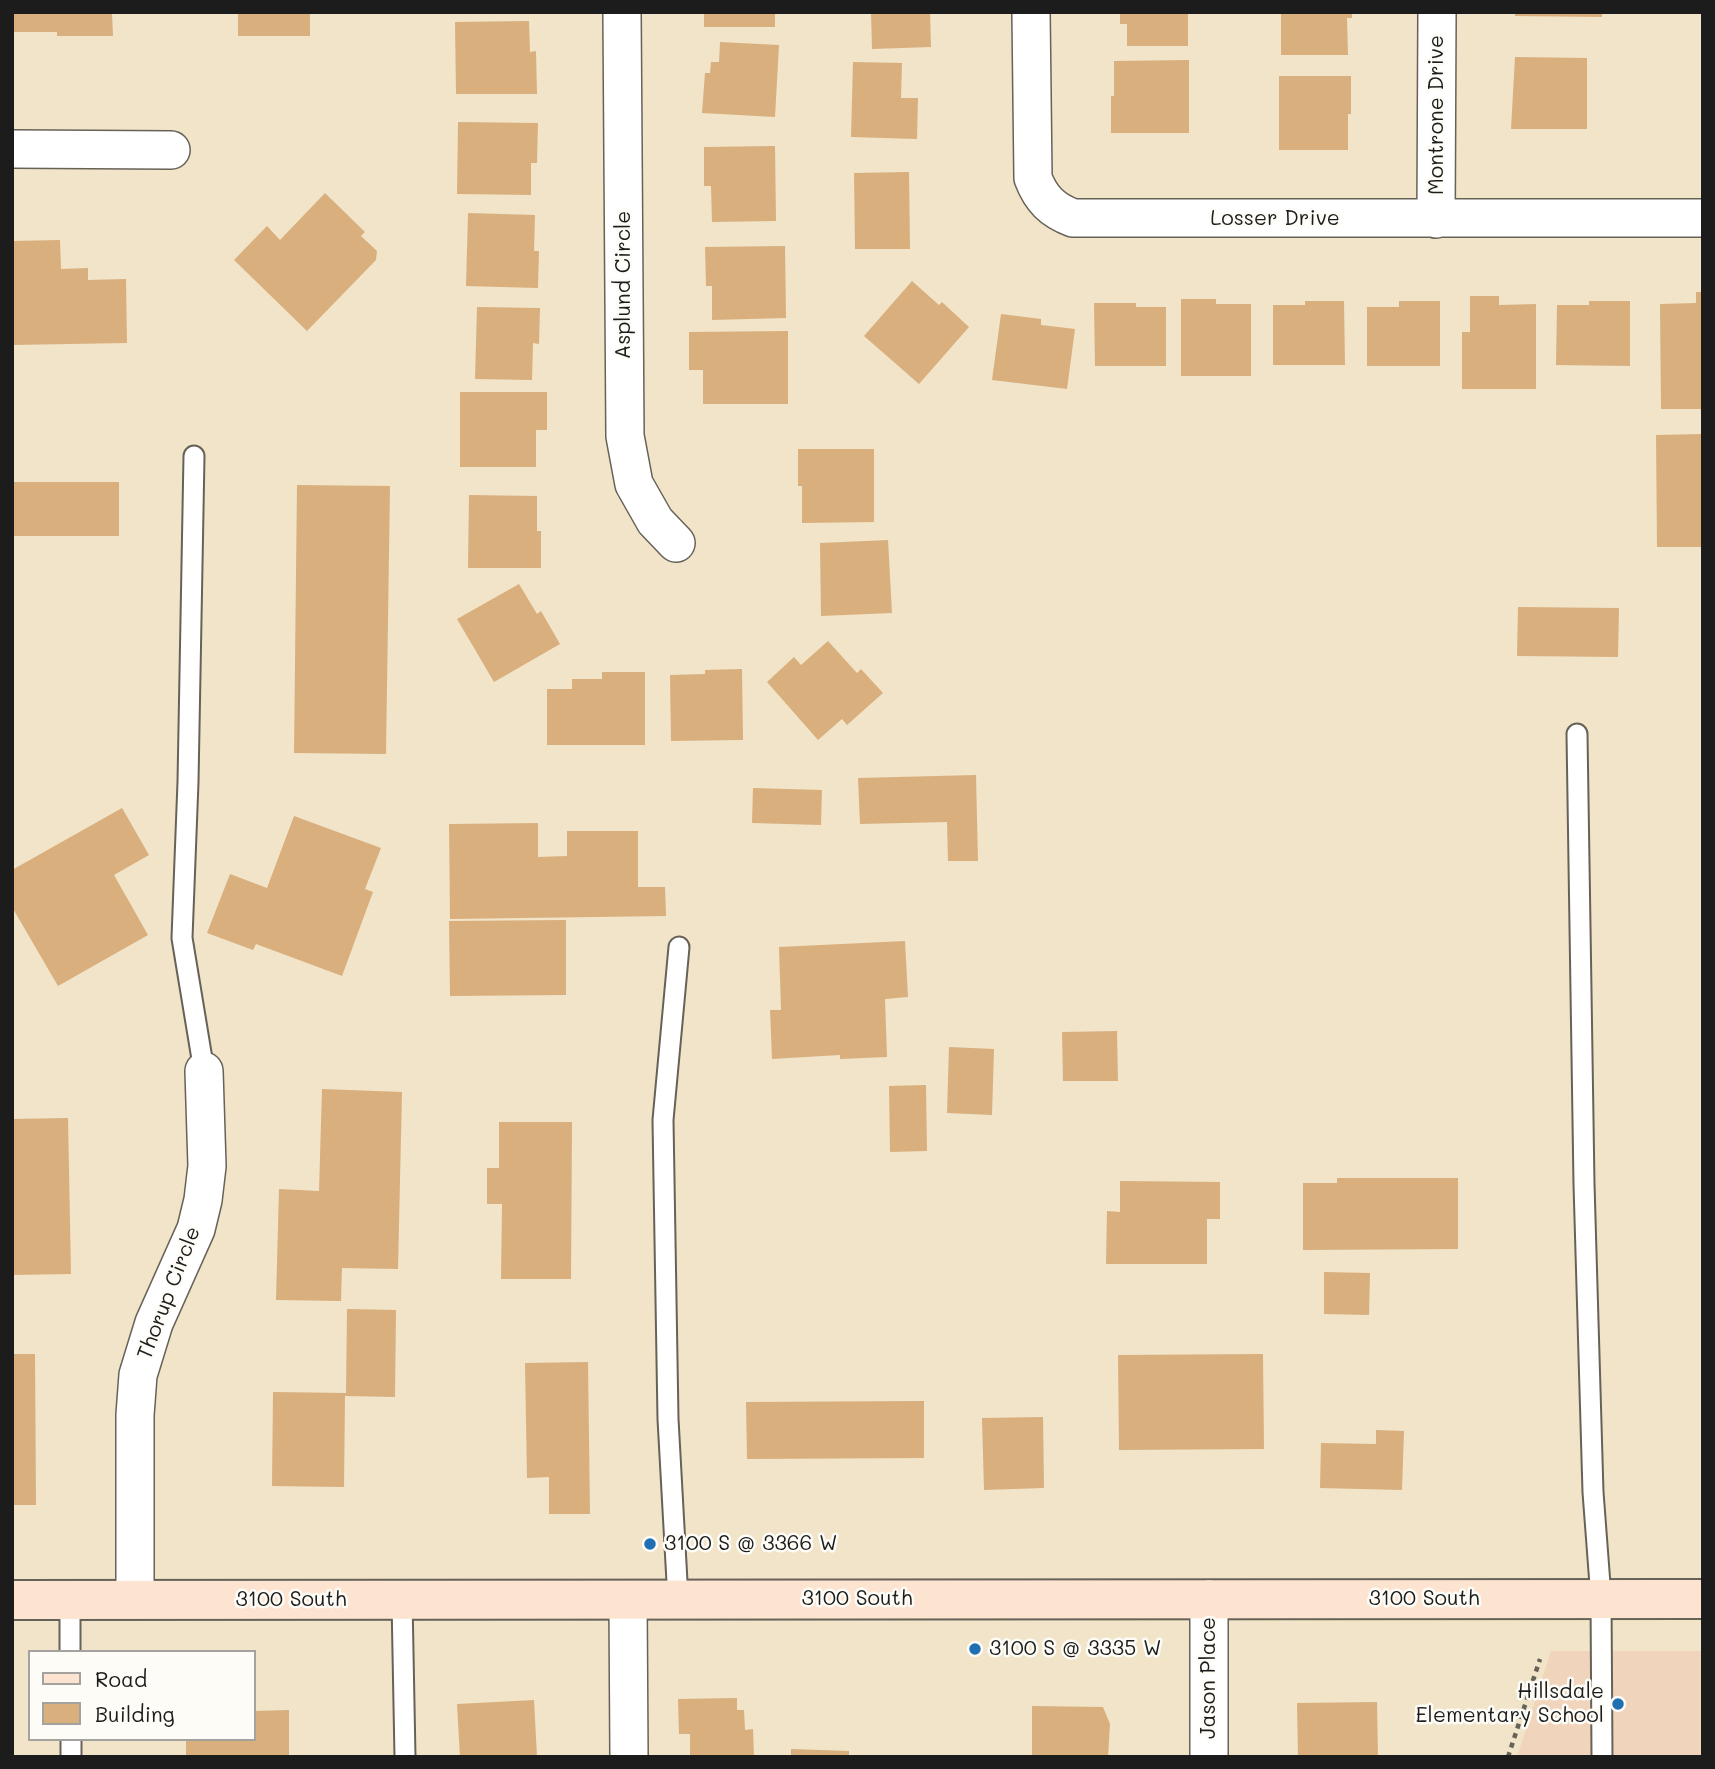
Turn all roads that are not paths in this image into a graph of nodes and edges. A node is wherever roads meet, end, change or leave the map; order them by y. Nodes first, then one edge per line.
1 (622, 12) edge
2 (1031, 12) edge
3 (1437, 12) edge
4 (12, 149) edge
5 (171, 150) dead end
6 (1703, 218) edge
7 (1436, 219) junction
8 (194, 456) dead end
9 (676, 543) dead end
10 (1577, 734) dead end
11 (679, 947) dead end
12 (204, 1071) joint
13 (1601, 1598) junction
14 (1703, 1598) edge
15 (1209, 1599) junction
16 (12, 1600) edge
17 (69, 1600) junction
18 (135, 1600) junction
19 (402, 1600) junction
20 (628, 1600) junction
21 (678, 1600) junction
22 (70, 1650) edge
23 (405, 1757) edge
24 (629, 1757) edge
25 (1209, 1757) edge
26 (1602, 1757) edge

1 - 9 street, Asplund Circle
2 - 7 street, Losser Drive
3 - 7 street, Montrone Drive
4 - 5 street
6 - 7 street, Losser Drive
8 - 12 lane
10 - 13 lane
11 - 21 lane
12 - 18 street, Thorup Circle
13 - 14 main road, 3100 South
13 - 15 main road, 3100 South
13 - 26 lane
15 - 21 main road, 3100 South
15 - 25 street, Jason Place
16 - 17 main road, 3100 South
17 - 18 main road, 3100 South
17 - 22 lane
18 - 19 main road, 3100 South
19 - 20 main road, 3100 South
19 - 23 lane
20 - 21 main road, 3100 South
20 - 24 street

